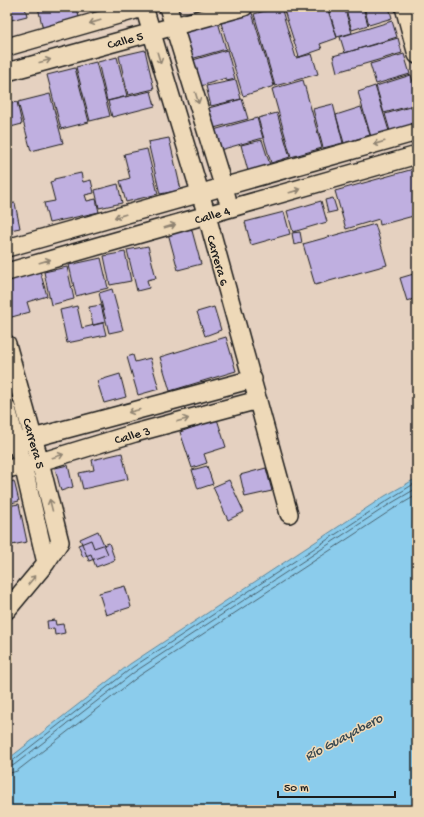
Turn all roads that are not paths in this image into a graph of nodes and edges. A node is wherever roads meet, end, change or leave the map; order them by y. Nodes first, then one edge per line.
1 (145, 7) edge
2 (168, 7) edge
3 (244, 7) edge
4 (404, 7) edge
5 (174, 26) junction
6 (151, 32) junction
7 (7, 47) edge
8 (417, 55) edge
9 (7, 72) edge
10 (417, 132) edge
11 (417, 155) edge
12 (224, 187) junction
13 (200, 193) junction
14 (230, 209) junction
15 (207, 216) junction
16 (7, 248) edge
17 (7, 272) edge
18 (7, 344) edge
19 (252, 379) junction
20 (258, 400) junction
21 (7, 409) edge
22 (33, 438) junction
23 (12, 444) edge
24 (40, 462) junction
25 (15, 467) edge
26 (289, 514) dead end
27 (46, 563) junction
28 (7, 610) edge

1 - 6 street, Carrera 6
1 -> 7 street, Calle 5
2 - 5 street
3 - 5 street, Calle 5
4 - 8 street
5 - 6 street, Calle 5
5 -> 12 street
9 -> 6 street, Calle 5
6 -> 13 street, Carrera 6
10 -> 12 street, Calle 4
14 -> 11 street, Calle 4
12 - 13 street, Calle 4
12 - 14 street
13 - 15 street, Carrera 6
13 -> 16 street, Calle 4
14 - 15 street, Calle 4
17 -> 15 street, Calle 4
15 - 19 street, Carrera 6
18 - 22 street, Carrera 5
19 - 20 street, Carrera 6
19 -> 22 street, Calle 3
24 -> 20 street, Calle 3
20 - 26 street, Carrera 6
21 - 23 street, Carrera 5
22 - 23 street, Calle 3
22 - 24 street, Carrera 5
23 - 25 street, Carrera 5
24 - 25 street, Calle 3
27 -> 24 street, Carrera 5
25 - 27 street, Carrera 5
28 -> 27 street

